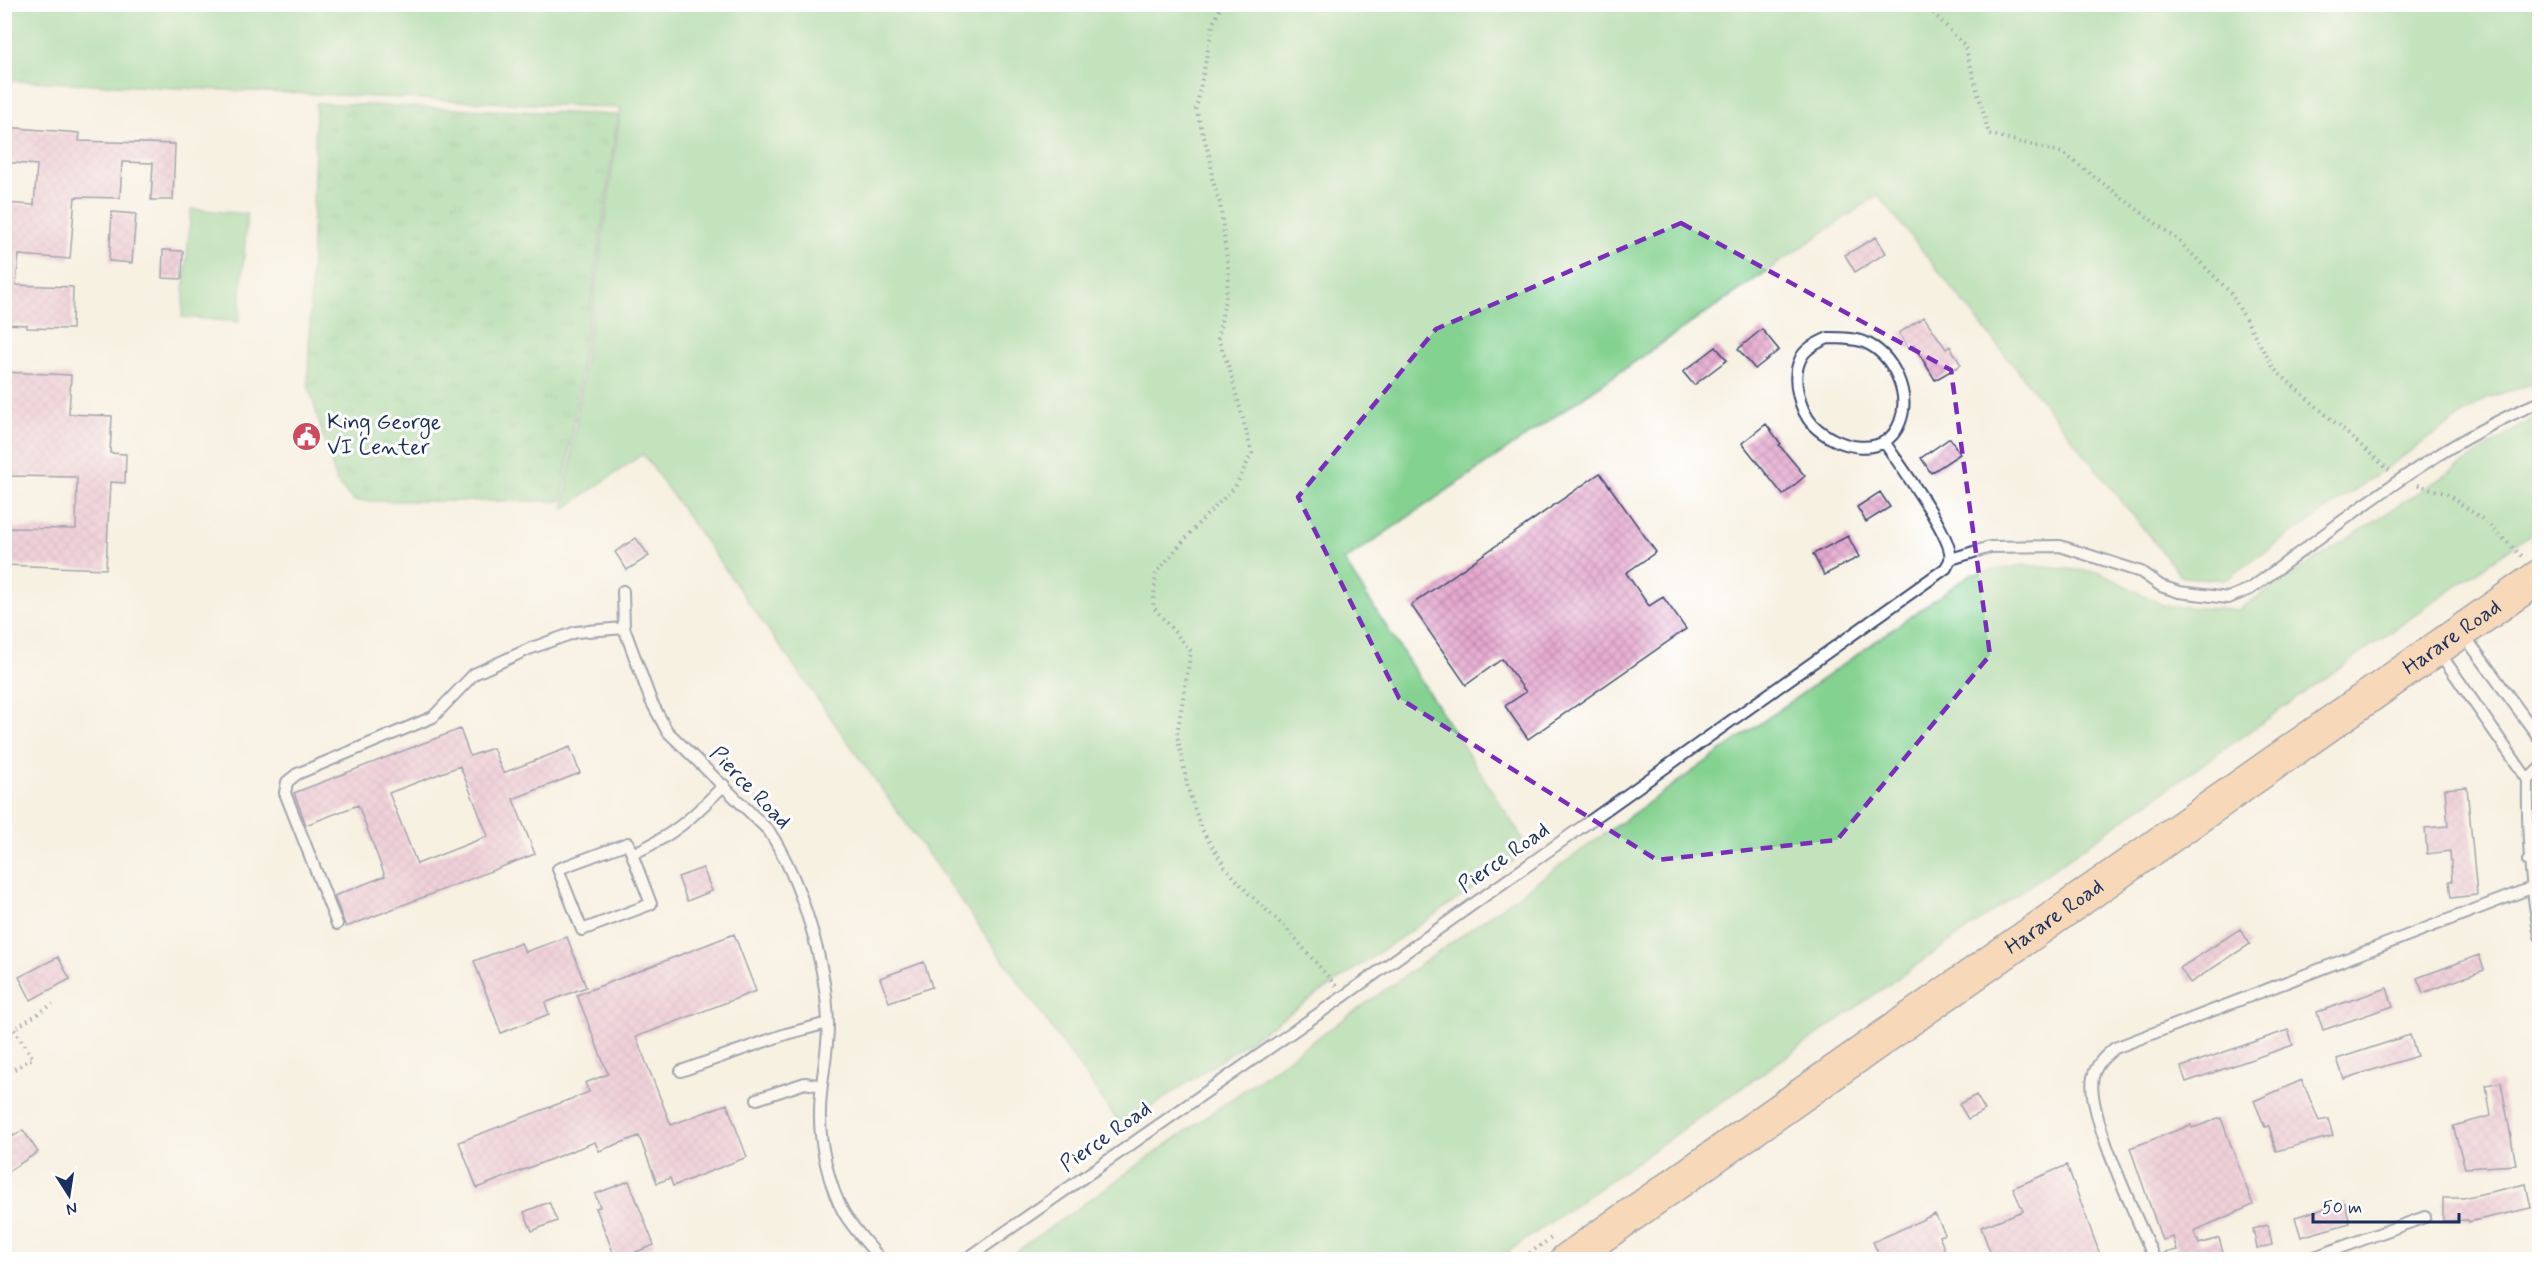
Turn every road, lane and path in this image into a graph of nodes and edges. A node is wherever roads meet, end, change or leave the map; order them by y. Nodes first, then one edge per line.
1 (1222, 4) edge
2 (1925, 4) edge
3 (2540, 402) edge
4 (1885, 443) junction
5 (2401, 480) junction
6 (1951, 559) junction
7 (2535, 570) edge
8 (623, 591) dead end
9 (624, 628) junction
10 (2449, 640) junction
11 (2540, 739) edge
12 (2540, 768) edge
13 (2528, 780) junction
14 (724, 785) junction
15 (632, 854) junction
16 (2528, 861) junction
17 (2540, 867) edge
18 (2531, 888) junction
19 (337, 924) dead end
20 (2540, 936) edge
21 (1344, 996) junction
22 (53, 1004) dead end
23 (828, 1023) junction
24 (681, 1071) dead end
25 (4, 1075) edge
26 (822, 1086) junction
27 (758, 1099) dead end
28 (2425, 1217) dead end
29 (882, 1260) edge
30 (965, 1260) edge
31 (1567, 1260) edge
32 (2155, 1260) edge
33 (2306, 1260) edge

1 - 21 path
2 - 5 path
3 - 5 lane
4 - 4 lane
4 - 6 lane
5 - 6 lane
5 - 7 path
6 - 21 lane, Pierce Road
7 - 10 highway, Harare Road
8 - 9 lane, Pierce Road
9 - 14 lane, Pierce Road
9 - 19 lane
10 - 11 lane
10 - 13 lane
10 - 31 highway, Harare Road
12 - 13 lane
13 - 16 lane
14 - 15 lane
14 - 23 lane, Pierce Road
15 - 15 lane
16 - 17 lane
16 - 18 lane
18 - 20 lane
18 - 32 lane
21 - 30 lane, Pierce Road
22 - 25 path
23 - 24 lane
23 - 26 lane, Pierce Road
26 - 27 lane
26 - 29 lane, Pierce Road
28 - 33 lane

